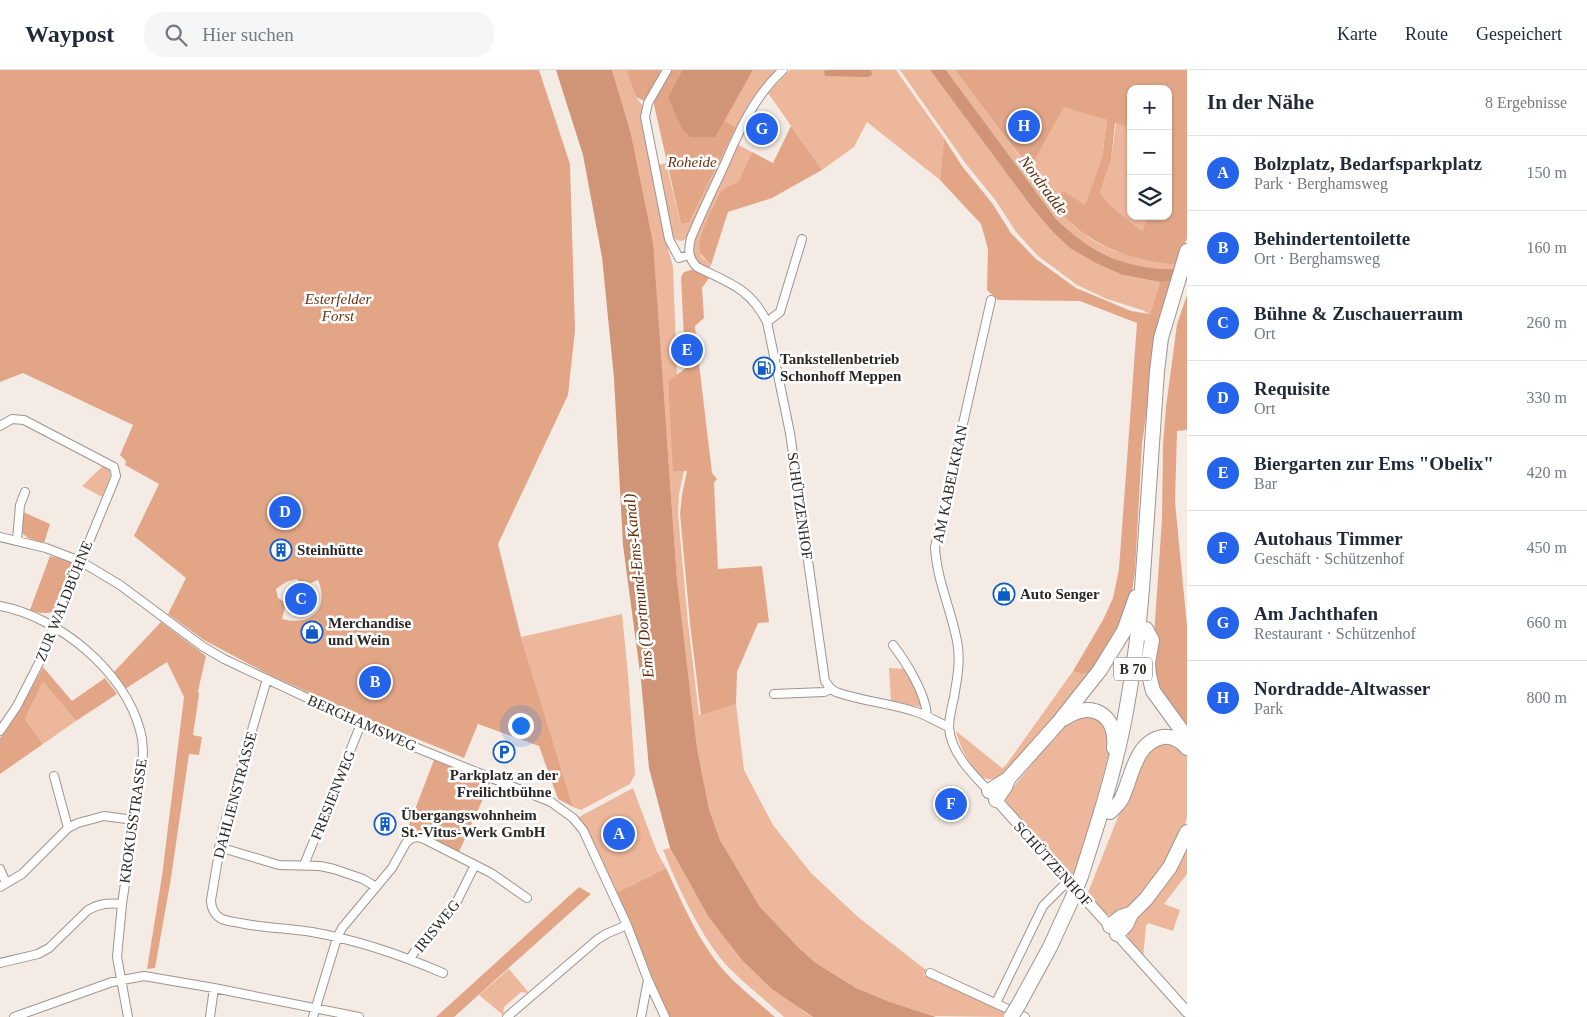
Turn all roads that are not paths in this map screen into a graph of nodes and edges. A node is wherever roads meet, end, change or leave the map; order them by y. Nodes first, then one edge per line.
1 (667, 70) edge
2 (783, 70) edge
3 (802, 239) dead end
4 (1186, 253) edge
5 (689, 255) junction
6 (1182, 285) edge
7 (991, 300) dead end
8 (767, 322) junction
9 (0, 426) edge
10 (25, 492) dead end
11 (0, 537) edge
12 (17, 540) junction
13 (80, 561) junction
14 (1143, 576) junction
15 (0, 606) edge
16 (54, 626) junction
17 (1146, 628) junction
18 (893, 644) dead end
19 (267, 679) junction
20 (831, 689) junction
21 (774, 694) dead end
22 (927, 715) junction
23 (1058, 723) junction
24 (361, 724) junction
25 (949, 727) junction
26 (0, 731) edge
27 (1187, 738) edge
28 (1187, 748) edge
29 (1115, 761) junction
30 (54, 776) dead end
31 (992, 795) junction
32 (1110, 812) junction
33 (134, 820) junction
34 (68, 828) junction
35 (1187, 832) edge
36 (219, 847) junction
37 (304, 865) junction
38 (475, 865) junction
39 (0, 869) edge
40 (1084, 879) junction
41 (1068, 881) junction
42 (3, 885) edge
43 (376, 887) junction
44 (527, 898) dead end
45 (122, 904) junction
46 (627, 925) junction
47 (1114, 930) junction
48 (337, 938) junction
49 (410, 959) junction
50 (0, 963) edge
51 (930, 973) dead end
52 (443, 974) dead end
53 (120, 980) junction
54 (648, 980) junction
55 (214, 988) junction
56 (996, 1003) junction
57 (315, 1008) junction
58 (1022, 1011) edge
59 (1187, 1012) edge
60 (14, 1017) edge
61 (128, 1017) edge
62 (210, 1017) edge
63 (313, 1017) edge
64 (359, 1017) edge
65 (507, 1017) edge
66 (641, 1017) edge
67 (665, 1017) edge
68 (1011, 1017) edge

1 - 5 street
2 - 5 street
3 - 8 street
4 - 6 highway, B 70
5 - 8 street, SCHÜTZENHOF
6 - 14 highway, B 70
6 - 17 highway, B 70
7 - 25 street, AM KABELKRAN
8 - 20 street, SCHÜTZENHOF
9 - 13 street, ZUR WALDBÜHNE
10 - 12 street
11 - 12 street, BERGHAMSWEG
12 - 13 street, BERGHAMSWEG
13 - 16 street, ZUR WALDBÜHNE
13 - 19 street, BERGHAMSWEG
14 - 23 highway
14 - 29 highway, B 70
15 - 16 street, KROKUSSTRASSE
16 - 26 street, ZUR WALDBÜHNE
16 - 33 street, KROKUSSTRASSE
17 - 27 highway
17 - 32 highway, B 70
18 - 22 street
19 - 24 street, BERGHAMSWEG
19 - 36 street, DAHLIENSTRASSE
20 - 21 street
20 - 22 street
22 - 25 street
23 - 29 highway
23 - 31 highway
24 - 37 street, FRESIENWEG
24 - 46 street, BERGHAMSWEG
25 - 31 street, SCHÜTZENHOF
28 - 32 highway
29 - 40 highway, B 70
30 - 34 street
31 - 41 street, SCHÜTZENHOF
32 - 40 highway, B 70
33 - 34 street
33 - 45 street, KROKUSSTRASSE
34 - 42 street
35 - 47 highway
36 - 37 street
36 - 48 street, DAHLIENSTRASSE
37 - 43 street
38 - 43 street
38 - 44 street
38 - 49 street, IRISWEG
39 - 42 street
40 - 58 highway, B 70
41 - 47 street, SCHÜTZENHOF
41 - 56 street
43 - 48 street
45 - 50 street
45 - 53 street, KROKUSSTRASSE
46 - 54 street, BERGHAMSWEG
46 - 65 street
47 - 59 street, SCHÜTZENHOF
48 - 49 street, DAHLIENSTRASSE
48 - 57 street
49 - 52 street, DAHLIENSTRASSE
51 - 56 street
53 - 55 street
53 - 60 street
53 - 61 street, KROKUSSTRASSE
54 - 66 street
54 - 67 street, BERGHAMSWEG
55 - 57 street
55 - 62 street
56 - 58 street
57 - 63 street
57 - 64 street
58 - 68 highway, B 70, bridge

